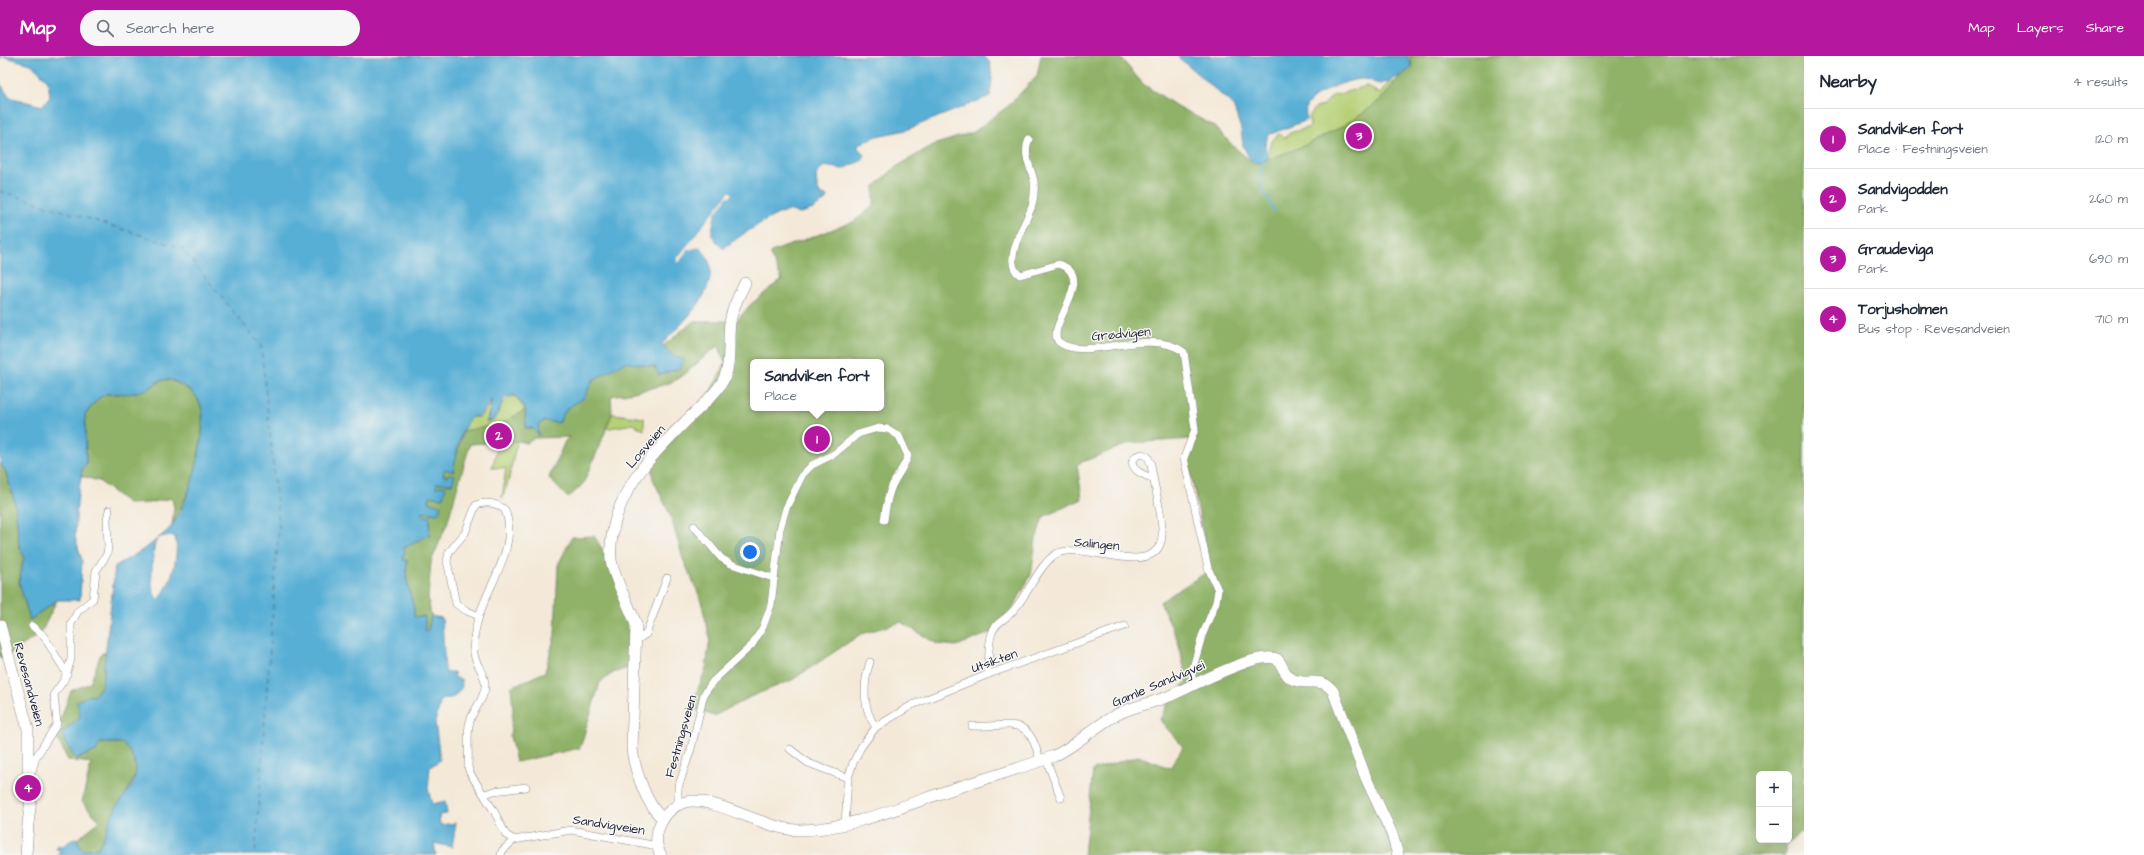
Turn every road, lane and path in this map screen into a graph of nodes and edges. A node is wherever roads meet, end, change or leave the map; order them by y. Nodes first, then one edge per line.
1 (1029, 139) dead end
2 (745, 283) dead end
3 (1152, 478) dead end
4 (109, 510) dead end
5 (884, 520) dead end
6 (694, 526) dead end
7 (667, 578) dead end
8 (774, 578) junction
9 (479, 616) junction
10 (0, 625) edge
11 (32, 626) dead end
12 (1125, 626) dead end
13 (636, 640) junction
14 (2, 642) edge
15 (870, 662) dead end
16 (67, 674) junction
17 (989, 674) junction
18 (1192, 685) junction
19 (972, 726) dead end
20 (876, 727) junction
21 (790, 749) dead end
22 (1043, 760) junction
23 (848, 778) junction
24 (526, 787) dead end
25 (31, 790) junction
26 (485, 794) junction
27 (1061, 798) dead end
28 (678, 804) junction
29 (663, 818) junction
30 (845, 824) junction
31 (514, 840) junction
32 (659, 850) edge
33 (26, 855) edge
34 (501, 855) edge
35 (1398, 855) edge

1 - 18 street, Grødvigen
2 - 13 street, Losveien
3 - 17 street, Salingen
4 - 16 street
5 - 8 street, Festningsveien
6 - 8 street
7 - 13 street
8 - 28 street, Festningsveien
9 - 9 street
9 - 26 street
10 - 14 street, Revesandveien
11 - 16 street
12 - 17 street, Utsikten
13 - 29 street, Losveien
14 - 25 street, Revesandveien
15 - 20 street
16 - 25 street
17 - 20 street, Utsikten
18 - 22 street, Gamle Sandvigvei
18 - 35 street, Gamle Sandvigvei
19 - 22 street
20 - 23 street, Utsikten
21 - 23 street
22 - 27 street
22 - 30 street, Gamle Sandvigvei
23 - 30 street, Utsikten
24 - 26 street
25 - 33 street, Revesandveien
26 - 31 street
28 - 29 street
28 - 30 street, Gamle Sandvigvei
29 - 32 street, Sandvigveien
31 - 32 street, Sandvigveien
31 - 34 street

